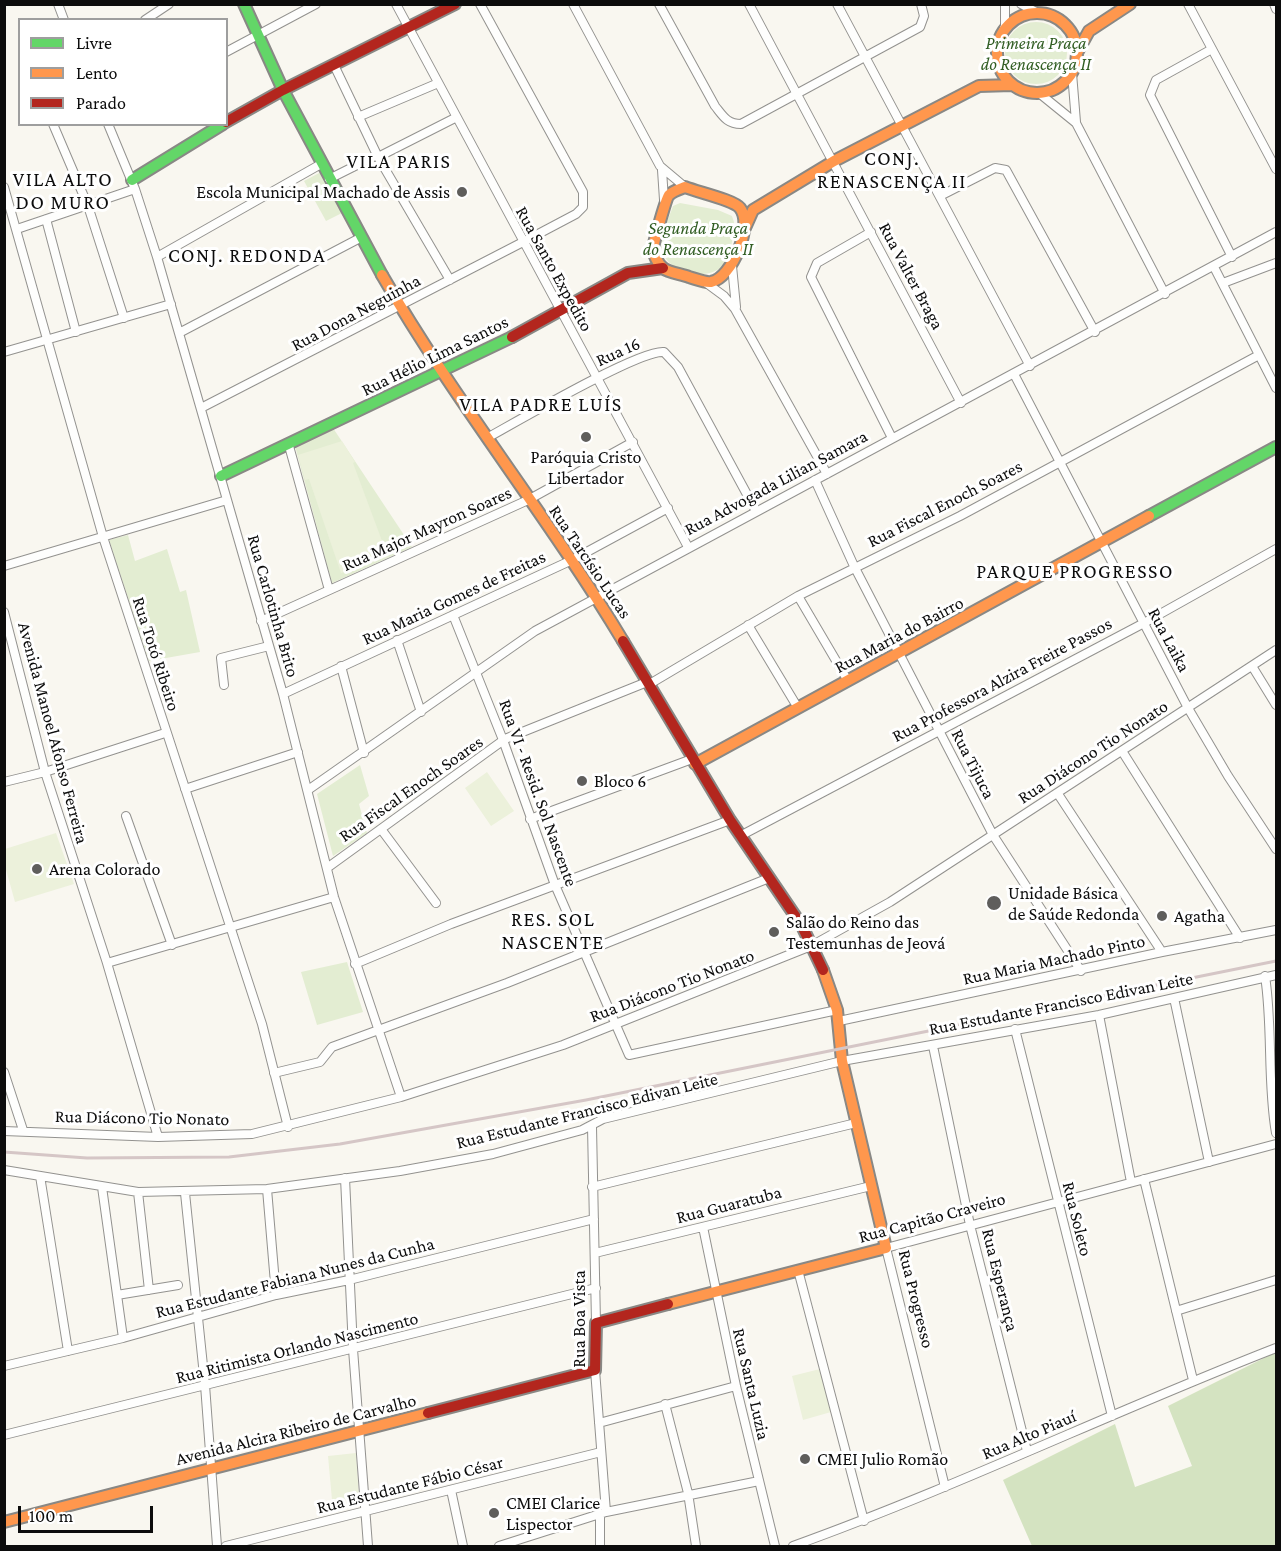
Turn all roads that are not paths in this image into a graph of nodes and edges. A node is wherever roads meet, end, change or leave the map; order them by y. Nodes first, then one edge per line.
1 (169, 4) edge
2 (244, 4) edge
3 (316, 4) edge
4 (396, 4) edge
5 (455, 4) edge
6 (480, 4) edge
7 (573, 4) edge
8 (659, 4) edge
9 (749, 4) edge
10 (837, 4) edge
11 (921, 4) edge
12 (1005, 4) edge
13 (1021, 4) edge
14 (1130, 4) edge
15 (1188, 4) edge
16 (1274, 4) edge
17 (1276, 9) edge
18 (1038, 13) junction
19 (147, 18) edge
20 (408, 28) junction
21 (257, 35) junction
22 (999, 40) junction
23 (1212, 49) junction
24 (228, 51) edge
25 (1078, 51) junction
26 (865, 56) junction
27 (333, 65) junction
28 (1072, 73) junction
29 (436, 84) junction
30 (1012, 85) junction
31 (283, 90) junction
32 (798, 92) junction
33 (1040, 93) junction
34 (358, 117) junction
35 (455, 118) junction
36 (228, 121) edge
37 (1076, 123) junction
38 (54, 126) edge
39 (109, 126) edge
40 (221, 126) edge
41 (902, 126) junction
42 (377, 156) junction
43 (834, 161) junction
44 (321, 164) junction
45 (660, 166) junction
46 (1276, 169) edge
47 (329, 179) junction
48 (134, 185) junction
49 (4, 187) edge
50 (685, 187) junction
51 (6, 196) edge
52 (940, 196) junction
53 (664, 201) junction
54 (88, 206) junction
55 (46, 219) junction
56 (745, 228) junction
57 (17, 229) junction
58 (871, 232) junction
59 (1276, 232) edge
60 (360, 238) junction
61 (523, 242) junction
62 (157, 257) junction
63 (1232, 257) junction
64 (1276, 263) edge
65 (732, 266) junction
66 (1214, 267) junction
67 (663, 268) junction
68 (450, 280) junction
69 (703, 281) junction
70 (1223, 283) junction
71 (1165, 294) junction
72 (171, 304) junction
73 (400, 307) junction
74 (560, 312) junction
75 (124, 318) junction
76 (743, 322) junction
77 (76, 332) junction
78 (1095, 332) junction
79 (179, 333) junction
80 (48, 341) junction
81 (4, 352) edge
82 (1259, 356) junction
83 (1030, 366) junction
84 (441, 372) junction
85 (1014, 374) junction
86 (598, 378) junction
87 (1276, 388) edge
88 (961, 403) junction
89 (201, 408) junction
90 (487, 438) junction
91 (892, 438) junction
92 (633, 442) junction
93 (289, 446) junction
94 (1276, 447) edge
95 (1060, 461) junction
96 (827, 474) junction
97 (220, 476) junction
98 (815, 480) junction
99 (227, 500) junction
100 (528, 500) junction
101 (668, 508) junction
102 (756, 511) junction
103 (103, 537) junction
104 (1101, 544) junction
105 (688, 547) junction
106 (1276, 549) edge
107 (572, 560) junction
108 (4, 566) edge
109 (854, 566) junction
110 (329, 590) junction
111 (596, 596) junction
112 (798, 596) junction
113 (4, 612) edge
114 (453, 615) junction
115 (261, 621) junction
116 (1144, 623) junction
117 (748, 625) junction
118 (396, 640) junction
119 (269, 646) junction
120 (1276, 650) edge
121 (899, 654) junction
122 (341, 666) junction
123 (1252, 666) junction
124 (476, 672) junction
125 (848, 681) junction
126 (648, 684) junction
127 (224, 685) dead end
128 (283, 694) junction
129 (1276, 705) edge
130 (798, 708) junction
131 (1188, 708) junction
132 (421, 712) junction
133 (939, 730) junction
134 (165, 733) junction
135 (504, 741) junction
136 (1122, 751) junction
137 (298, 752) junction
138 (364, 753) junction
139 (694, 761) junction
140 (45, 772) junction
141 (4, 782) edge
142 (185, 789) junction
143 (308, 790) junction
144 (1058, 794) junction
145 (126, 816) dead end
146 (530, 819) junction
147 (730, 820) junction
148 (381, 829) junction
149 (993, 835) junction
150 (740, 836) junction
151 (1276, 849) edge
152 (327, 868) junction
153 (769, 878) junction
154 (555, 885) junction
155 (333, 897) junction
156 (436, 903) dead end
157 (230, 928) junction
158 (1276, 930) edge
159 (1240, 938) junction
160 (172, 945) junction
161 (811, 946) junction
162 (1162, 952) junction
163 (585, 953) junction
164 (107, 963) junction
165 (355, 964) junction
166 (1081, 971) junction
167 (1276, 975) edge
168 (1265, 976) junction
169 (1174, 998) junction
170 (1099, 1015) junction
171 (838, 1016) junction
172 (615, 1024) junction
173 (1015, 1029) junction
174 (378, 1032) junction
175 (933, 1046) junction
176 (840, 1049) joint
177 (629, 1055) joint
178 (842, 1061) junction
179 (4, 1072) edge
180 (274, 1073) junction
181 (401, 1097) junction
182 (856, 1123) junction
183 (591, 1126) junction
184 (288, 1127) junction
185 (23, 1130) junction
186 (4, 1131) edge
187 (1276, 1133) edge
188 (158, 1137) junction
189 (1276, 1144) edge
190 (1209, 1162) junction
191 (4, 1170) edge
192 (40, 1176) junction
193 (345, 1178) junction
194 (1144, 1179) junction
195 (1131, 1182) junction
196 (871, 1186) junction
197 (102, 1187) junction
198 (592, 1187) junction
199 (267, 1189) junction
200 (138, 1192) junction
201 (186, 1193) junction
202 (1058, 1202) junction
203 (594, 1219) junction
204 (970, 1225) junction
205 (703, 1227) junction
206 (886, 1248) junction
207 (595, 1253) junction
208 (798, 1270) junction
209 (349, 1280) junction
210 (1276, 1280) edge
211 (178, 1285) dead end
212 (596, 1288) junction
213 (149, 1290) junction
214 (715, 1293) junction
215 (117, 1295) junction
216 (276, 1295) junction
217 (1176, 1311) junction
218 (199, 1316) junction
219 (597, 1323) junction
220 (123, 1338) junction
221 (1276, 1348) edge
222 (353, 1349) junction
223 (68, 1351) junction
224 (4, 1366) edge
225 (595, 1370) junction
226 (1193, 1380) junction
227 (205, 1385) junction
228 (736, 1386) junction
229 (665, 1404) junction
230 (1112, 1416) junction
231 (599, 1423) junction
232 (358, 1431) junction
233 (4, 1435) edge
234 (1027, 1451) junction
235 (601, 1452) junction
236 (209, 1470) junction
237 (759, 1481) junction
238 (945, 1487) junction
239 (451, 1490) junction
240 (688, 1493) junction
241 (366, 1512) junction
242 (603, 1513) junction
243 (864, 1521) junction
244 (4, 1522) edge
245 (217, 1546) edge
246 (226, 1546) edge
247 (368, 1546) edge
248 (463, 1546) edge
249 (499, 1546) edge
250 (600, 1546) edge
251 (696, 1546) edge
252 (775, 1546) edge
253 (793, 1546) edge

1 - 19 street
2 - 21 street, Rua Tarcísio Lucas
3 - 21 street
4 - 20 street, Rua Santo Expedito
5 - 20 street
6 - 61 street, Rua Dona Neguinha
7 - 45 street
8 - 32 street
9 - 32 street, Rua Valter Braga
10 - 26 street
11 - 26 street
12 - 22 street
13 - 18 street
14 - 25 street
15 - 23 street
16 - 17 street
18 - 22 street
18 - 25 street
20 - 27 street
20 - 29 street, Rua Santo Expedito
21 - 24 street
21 - 31 street, Rua Tarcísio Lucas
22 - 30 street
23 - 46 street
23 - 63 street
25 - 28 street
26 - 32 street
26 - 41 street
27 - 31 street
27 - 34 street
28 - 33 street
28 - 37 street
29 - 34 street
29 - 35 street, Rua Santo Expedito
30 - 33 street
30 - 41 street
31 - 36 street
31 - 44 street, Rua Tarcísio Lucas
32 - 43 street, Rua Valter Braga
33 - 37 street
34 - 42 street
35 - 42 street
35 - 61 street, Rua Santo Expedito
37 - 71 street
38 - 54 street
39 - 48 street, Rua Carlotinha Brito
40 - 48 street
41 - 43 street
41 - 52 street
42 - 47 street
42 - 68 street
43 - 56 street
43 - 58 street, Rua Valter Braga
44 - 47 street, Rua Tarcísio Lucas
44 - 62 street
45 - 50 street
45 - 53 street
47 - 60 street, Rua Tarcísio Lucas
48 - 54 street
48 - 62 street, Rua Carlotinha Brito
49 - 51 street, Rua Totó Ribeiro
50 - 53 street
50 - 56 street
51 - 57 street, Rua Totó Ribeiro
52 - 78 street
52 - 83 street
53 - 67 street
54 - 55 street
54 - 75 street
55 - 57 street
55 - 77 street
56 - 65 street
57 - 80 street, Rua Totó Ribeiro
58 - 88 street, Rua Valter Braga
58 - 91 street
59 - 63 street, Rua Advogada Lilian Samara
60 - 73 street, Rua Tarcísio Lucas
60 - 79 street
61 - 68 street, Rua Dona Neguinha
61 - 74 street, Rua Santo Expedito
62 - 72 street, Rua Carlotinha Brito
63 - 66 street, Rua Advogada Lilian Samara
64 - 70 street
65 - 69 street
65 - 76 street
66 - 70 street
66 - 71 street, Rua Advogada Lilian Samara
67 - 69 street
67 - 74 street, Rua Hélio Lima Santos
68 - 73 street, Rua Dona Neguinha
69 - 76 street
70 - 82 street
71 - 78 street, Rua Advogada Lilian Samara
72 - 75 street
72 - 79 street, Rua Carlotinha Brito
73 - 84 street, Rua Tarcísio Lucas
73 - 89 street, Rua Dona Neguinha
74 - 84 street, Rua Hélio Lima Santos
74 - 86 street, Rua Santo Expedito
75 - 77 street
76 - 96 street
77 - 80 street
78 - 83 street, Rua Advogada Lilian Samara
79 - 89 street, Rua Carlotinha Brito
80 - 81 street
80 - 103 street, Rua Totó Ribeiro
82 - 87 street
82 - 95 street, Rua Fiscal Enoch Soares
83 - 85 street, Rua Advogada Lilian Samara
84 - 90 street, Rua Tarcísio Lucas
84 - 93 street, Rua Hélio Lima Santos
85 - 88 street, Rua Advogada Lilian Samara
85 - 95 street, Rua Laika
86 - 90 street, Rua 16
86 - 92 street, Rua Santo Expedito
86 - 102 street, Rua 16
88 - 91 street, Rua Advogada Lilian Samara
89 - 97 street, Rua Carlotinha Brito
90 - 100 street, Rua Tarcísio Lucas
91 - 96 street, Rua Advogada Lilian Samara
92 - 100 street, Rua Major Mayron Soares
92 - 101 street, Rua Santo Expedito
93 - 97 street, Rua Hélio Lima Santos
93 - 110 street
94 - 104 street, Rua Maria do Bairro
95 - 104 street, Rua Laika
95 - 109 street, Rua Fiscal Enoch Soares
96 - 98 street, Rua Advogada Lilian Samara
97 - 99 street, Rua Carlotinha Brito
98 - 102 street, Rua Advogada Lilian Samara
98 - 109 street, Rua Tijuca
99 - 103 street
99 - 115 street, Rua Carlotinha Brito
100 - 107 street, Rua Tarcísio Lucas
100 - 110 street, Rua Major Mayron Soares
101 - 105 street, Rua Santo Expedito
101 - 107 street, Rua Maria Gomes de Freitas
102 - 105 street, Rua Advogada Lilian Samara
103 - 108 street
103 - 134 street, Rua Totó Ribeiro
104 - 116 street, Rua Laika
104 - 121 street, Rua Maria do Bairro
105 - 111 street, Rua Advogada Lilian Samara
106 - 116 street, Rua Professora Alzira Freire Passos
107 - 111 street, Rua Tarcísio Lucas
107 - 114 street, Rua Maria Gomes de Freitas
109 - 112 street, Rua Fiscal Enoch Soares
109 - 121 street, Rua Tijuca
110 - 115 street, Rua Major Mayron Soares
111 - 124 street, Rua Advogada Lilian Samara
111 - 126 street, Rua Tarcísio Lucas
112 - 117 street, Rua Fiscal Enoch Soares
112 - 125 street
113 - 140 street, Avenida Manoel Afonso Ferreira
114 - 118 street, Rua Maria Gomes de Freitas
114 - 124 street, Rua VI - Resid. Sol Nascente
115 - 119 street, Rua Carlotinha Brito
116 - 131 street, Rua Laika
116 - 133 street, Rua Professora Alzira Freire Passos
117 - 126 street, Rua Fiscal Enoch Soares
117 - 130 street
118 - 122 street, Rua Maria Gomes de Freitas
118 - 132 street
119 - 127 street
119 - 128 street, Rua Carlotinha Brito
120 - 123 street, Rua Diácono Tio Nonato
121 - 125 street, Rua Maria do Bairro
121 - 133 street, Rua Tijuca
122 - 128 street, Rua Maria Gomes de Freitas
122 - 138 street
123 - 129 street
123 - 131 street, Rua Diácono Tio Nonato
124 - 132 street, Rua Advogada Lilian Samara
124 - 135 street, Rua VI - Resid. Sol Nascente
125 - 130 street, Rua Maria do Bairro
126 - 135 street, Rua Fiscal Enoch Soares
126 - 139 street, Rua Tarcísio Lucas
128 - 137 street, Rua Carlotinha Brito
130 - 139 street, Rua Maria do Bairro
131 - 136 street, Rua Diácono Tio Nonato
131 - 151 street, Rua Laika
132 - 138 street, Rua Advogada Lilian Samara
133 - 149 street, Rua Tijuca
133 - 150 street, Rua Professora Alzira Freire Passos
134 - 140 street
134 - 142 street, Rua Totó Ribeiro
135 - 146 street, Rua VI - Resid. Sol Nascente
135 - 148 street, Rua Fiscal Enoch Soares
136 - 144 street, Rua Diácono Tio Nonato
136 - 159 street
137 - 142 street
137 - 143 street, Rua Carlotinha Brito
138 - 143 street, Rua Advogada Lilian Samara
139 - 146 street, Rua Maria do Bairro
139 - 147 street, Rua Tarcísio Lucas
140 - 141 street
140 - 164 street, Avenida Manoel Afonso Ferreira
142 - 157 street, Rua Totó Ribeiro
143 - 152 street, Rua Carlotinha Brito
144 - 149 street, Rua Diácono Tio Nonato
144 - 162 street
145 - 160 street
146 - 154 street, Rua VI - Resid. Sol Nascente
147 - 150 street, Rua Tarcísio Lucas
147 - 154 street
148 - 152 street, Rua Fiscal Enoch Soares
148 - 156 street
149 - 161 street, Rua Diácono Tio Nonato
149 - 166 street, Rua Tijuca
150 - 153 street, Rua Tarcísio Lucas
152 - 155 street, Rua Carlotinha Brito
153 - 161 street, Rua Tarcísio Lucas
153 - 163 street
154 - 163 street, Rua VI - Resid. Sol Nascente
154 - 165 street
155 - 157 street
155 - 165 street, Rua Carlotinha Brito
157 - 160 street
157 - 180 street, Rua Totó Ribeiro
158 - 159 street, Rua Maria Machado Pinto
159 - 162 street, Rua Maria Machado Pinto
160 - 164 street
161 - 171 street, Rua Tarcísio Lucas
161 - 172 street, Rua Diácono Tio Nonato
162 - 166 street, Rua Maria Machado Pinto
163 - 172 street, Rua VI - Resid. Sol Nascente
163 - 174 street
164 - 188 street, Avenida Manoel Afonso Ferreira
165 - 174 street, Rua Carlotinha Brito
166 - 171 street, Rua Maria Machado Pinto
167 - 168 street, Rua Estudante Francisco Edivan Leite
168 - 169 street, Rua Estudante Francisco Edivan Leite
168 - 187 street
169 - 170 street, Rua Estudante Francisco Edivan Leite
169 - 190 street
170 - 173 street, Rua Estudante Francisco Edivan Leite
170 - 195 street
171 - 176 street, Rua Tarcísio Lucas
171 - 177 street, Rua Maria Machado Pinto
172 - 177 street, Rua VI - Resid. Sol Nascente
172 - 181 street, Rua Diácono Tio Nonato
173 - 175 street, Rua Estudante Francisco Edivan Leite
173 - 202 street, Rua Soleto
174 - 180 street
174 - 181 street, Rua Carlotinha Brito
175 - 178 street, Rua Estudante Francisco Edivan Leite
175 - 204 street, Rua Esperança
176 - 178 street, Rua Progresso
178 - 182 street, Rua Progresso
178 - 183 street, Rua Estudante Francisco Edivan Leite
179 - 185 street
180 - 184 street, Rua Totó Ribeiro
181 - 184 street, Rua Diácono Tio Nonato
182 - 196 street, Rua Progresso
182 - 198 street
183 - 193 street, Rua Estudante Francisco Edivan Leite
183 - 198 street, Rua Boa Vista
184 - 188 street, Rua Diácono Tio Nonato
185 - 186 street, Rua Diácono Tio Nonato
185 - 188 street, Rua Diácono Tio Nonato
189 - 190 street, Rua Capitão Craveiro
190 - 194 street, Rua Capitão Craveiro
191 - 192 street, Rua Estudante Francisco Edivan Leite
192 - 197 street, Rua Estudante Francisco Edivan Leite
192 - 223 street
193 - 199 street, Rua Estudante Francisco Edivan Leite
193 - 209 street
194 - 195 street, Rua Capitão Craveiro
194 - 217 street
195 - 202 street, Rua Capitão Craveiro
196 - 205 street, Rua Guaratuba
196 - 206 street, Rua Progresso
197 - 200 street, Rua Estudante Francisco Edivan Leite
197 - 215 street
198 - 203 street, Rua Boa Vista
199 - 201 street, Rua Estudante Francisco Edivan Leite
199 - 216 street
200 - 201 street, Rua Estudante Francisco Edivan Leite
200 - 213 street
201 - 218 street
202 - 204 street, Rua Capitão Craveiro
202 - 230 street, Rua Soleto
203 - 207 street, Rua Boa Vista
203 - 209 street, Rua Estudante Fabiana Nunes da Cunha
204 - 206 street, Rua Capitão Craveiro
204 - 234 street, Rua Esperança
205 - 207 street, Rua Guaratuba
205 - 214 street, Rua Santa Luzia
206 - 208 street, Rua Capitão Craveiro
206 - 238 street, Rua Progresso
207 - 212 street, Rua Boa Vista
208 - 214 street, Rua Capitão Craveiro
208 - 243 street
209 - 216 street, Rua Estudante Fabiana Nunes da Cunha
209 - 222 street
210 - 217 street
211 - 213 street
212 - 219 street, Rua Boa Vista
212 - 222 street, Rua Ritimista Orlando Nascimento
213 - 215 street
214 - 219 street, Rua Capitão Craveiro
214 - 228 street, Rua Santa Luzia
215 - 220 street
216 - 218 street, Rua Estudante Fabiana Nunes da Cunha
217 - 226 street
218 - 220 street, Rua Estudante Fabiana Nunes da Cunha
218 - 227 street
219 - 225 street, Rua Boa Vista
220 - 223 street, Rua Estudante Fabiana Nunes da Cunha
221 - 226 street, Rua Alto Piauí
222 - 227 street, Rua Ritimista Orlando Nascimento
222 - 232 street
223 - 224 street, Rua Estudante Fabiana Nunes da Cunha
225 - 231 street, Rua Boa Vista
225 - 232 street, Avenida Alcira Ribeiro de Carvalho
226 - 230 street, Rua Alto Piauí
227 - 233 street, Rua Ritimista Orlando Nascimento
227 - 236 street
228 - 229 street
228 - 237 street, Rua Santa Luzia
229 - 231 street
229 - 240 street
230 - 234 street, Rua Alto Piauí
231 - 235 street, Rua Boa Vista
232 - 236 street, Avenida Alcira Ribeiro de Carvalho
232 - 241 street
234 - 238 street, Rua Alto Piauí
235 - 239 street, Rua Estudante Fábio César
235 - 242 street, Rua Boa Vista
236 - 244 street, Avenida Alcira Ribeiro de Carvalho
236 - 245 street
237 - 240 street
237 - 252 street, Rua Santa Luzia
238 - 243 street, Rua Alto Piauí
239 - 241 street, Rua Estudante Fábio César
239 - 248 street
240 - 242 street
240 - 251 street
241 - 246 street, Rua Estudante Fábio César
241 - 247 street
242 - 249 street
242 - 250 street, Rua Boa Vista
243 - 253 street, Rua Alto Piauí

